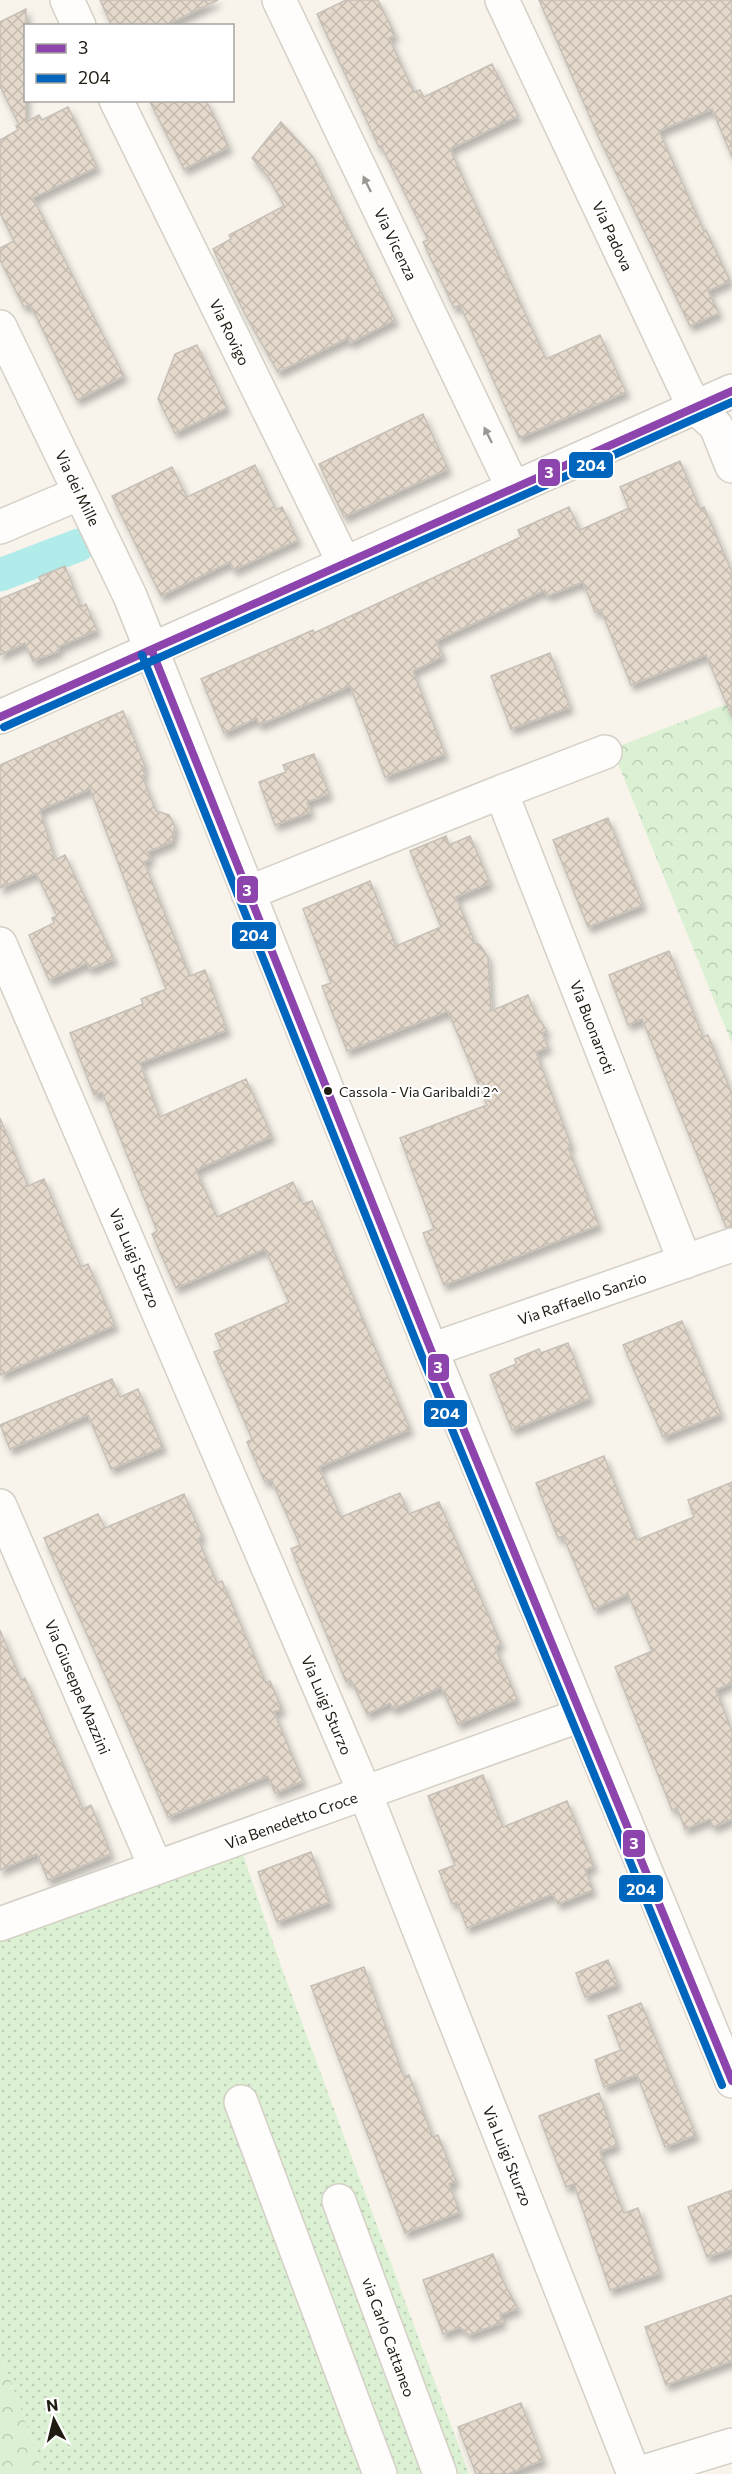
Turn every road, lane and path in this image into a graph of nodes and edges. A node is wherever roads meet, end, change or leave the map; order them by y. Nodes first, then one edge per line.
1 (66, 0) edge
2 (279, 0) edge
3 (502, 0) edge
4 (78, 24) edge
5 (117, 102) edge
6 (0, 327) edge
7 (732, 391) edge
8 (695, 407) junction
9 (732, 466) edge
10 (513, 488) junction
11 (80, 493) junction
12 (0, 527) edge
13 (344, 563) junction
14 (152, 651) junction
15 (0, 717) edge
16 (605, 752) dead end
17 (501, 792) junction
18 (248, 893) junction
19 (0, 944) edge
20 (732, 1246) edge
21 (685, 1262) junction
22 (431, 1350) junction
23 (0, 1506) edge
24 (581, 1715) junction
25 (365, 1793) junction
26 (156, 1868) junction
27 (0, 1924) edge
28 (732, 2081) edge
29 (241, 2102) dead end
30 (339, 2201) dead end
31 (732, 2445) edge
32 (380, 2474) edge
33 (440, 2474) edge
34 (635, 2474) edge

1 - 4 street
10 -> 2 street, Via Vicenza
3 - 8 street, Via Padova
5 - 13 street, Via Rovigo
6 - 11 street, Via dei Mille
7 - 8 street
8 - 9 street, Via Padova
8 - 10 street
10 - 13 street
11 - 12 street
11 - 14 street, Via dei Mille
13 - 14 street
14 - 15 street
14 - 18 street, Via dei Mille
16 - 17 street
17 - 18 street
17 - 21 street, Via Buonarroti
18 - 22 street, Via dei Mille
19 - 25 street, Via Luigi Sturzo
20 - 21 street, Via Raffaello Sanzio
21 - 22 street, Via Raffaello Sanzio
22 - 24 street, Via dei Mille
23 - 26 street, Via Giuseppe Mazzini
24 - 25 street, Via Benedetto Croce
24 - 28 street, Via dei Mille
25 - 26 street, Via Benedetto Croce
25 - 34 street, Via Luigi Sturzo
26 - 27 street, Via Benedetto Croce
29 - 32 street
30 - 33 street, via Carlo Cattaneo
31 - 34 street

